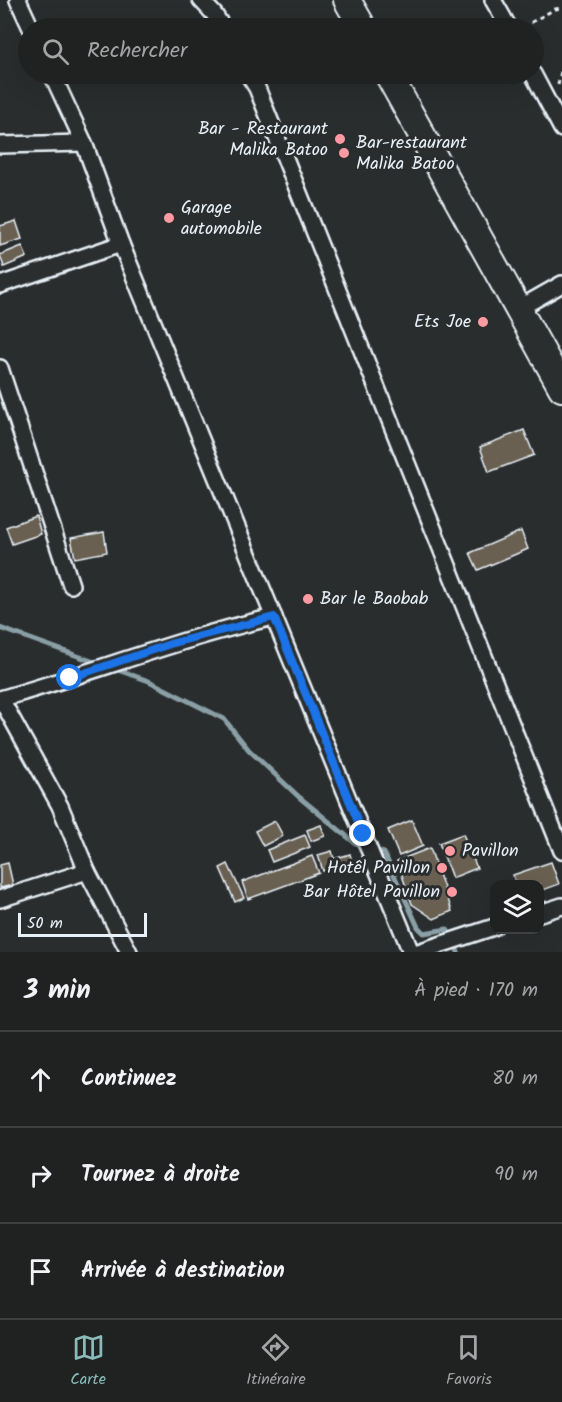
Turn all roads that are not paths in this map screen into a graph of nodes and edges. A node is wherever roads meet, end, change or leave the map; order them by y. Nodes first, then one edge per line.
1 (18, 0) edge
2 (201, 0) edge
3 (347, 0) edge
4 (493, 0) edge
5 (26, 18) edge
6 (217, 18) edge
7 (357, 18) edge
8 (503, 18) edge
9 (57, 84) edge
10 (253, 84) edge
11 (394, 84) edge
12 (538, 84) edge
13 (562, 129) edge
14 (84, 143) junction
15 (0, 145) edge
16 (121, 244) junction
17 (562, 284) edge
18 (0, 285) edge
19 (518, 309) junction
20 (0, 368) edge
21 (562, 388) edge
22 (70, 585) dead end
23 (274, 617) junction
24 (1, 699) edge
25 (562, 851) edge
26 (87, 871) junction
27 (0, 899) edge
28 (562, 906) edge
29 (544, 912) edge
30 (490, 929) edge
31 (129, 952) edge
32 (411, 952) edge
33 (418, 952) edge

1 - 5 street
2 - 6 street
3 - 7 highway
4 - 8 street
9 - 14 street
10 - 25 street
11 - 19 highway
12 - 13 street
14 - 15 street
14 - 16 street
16 - 18 street
16 - 23 street
17 - 19 street
19 - 21 highway
20 - 22 street
23 - 24 street
23 - 32 street
24 - 26 street
26 - 27 street
26 - 31 street
28 - 29 street
30 - 33 street

